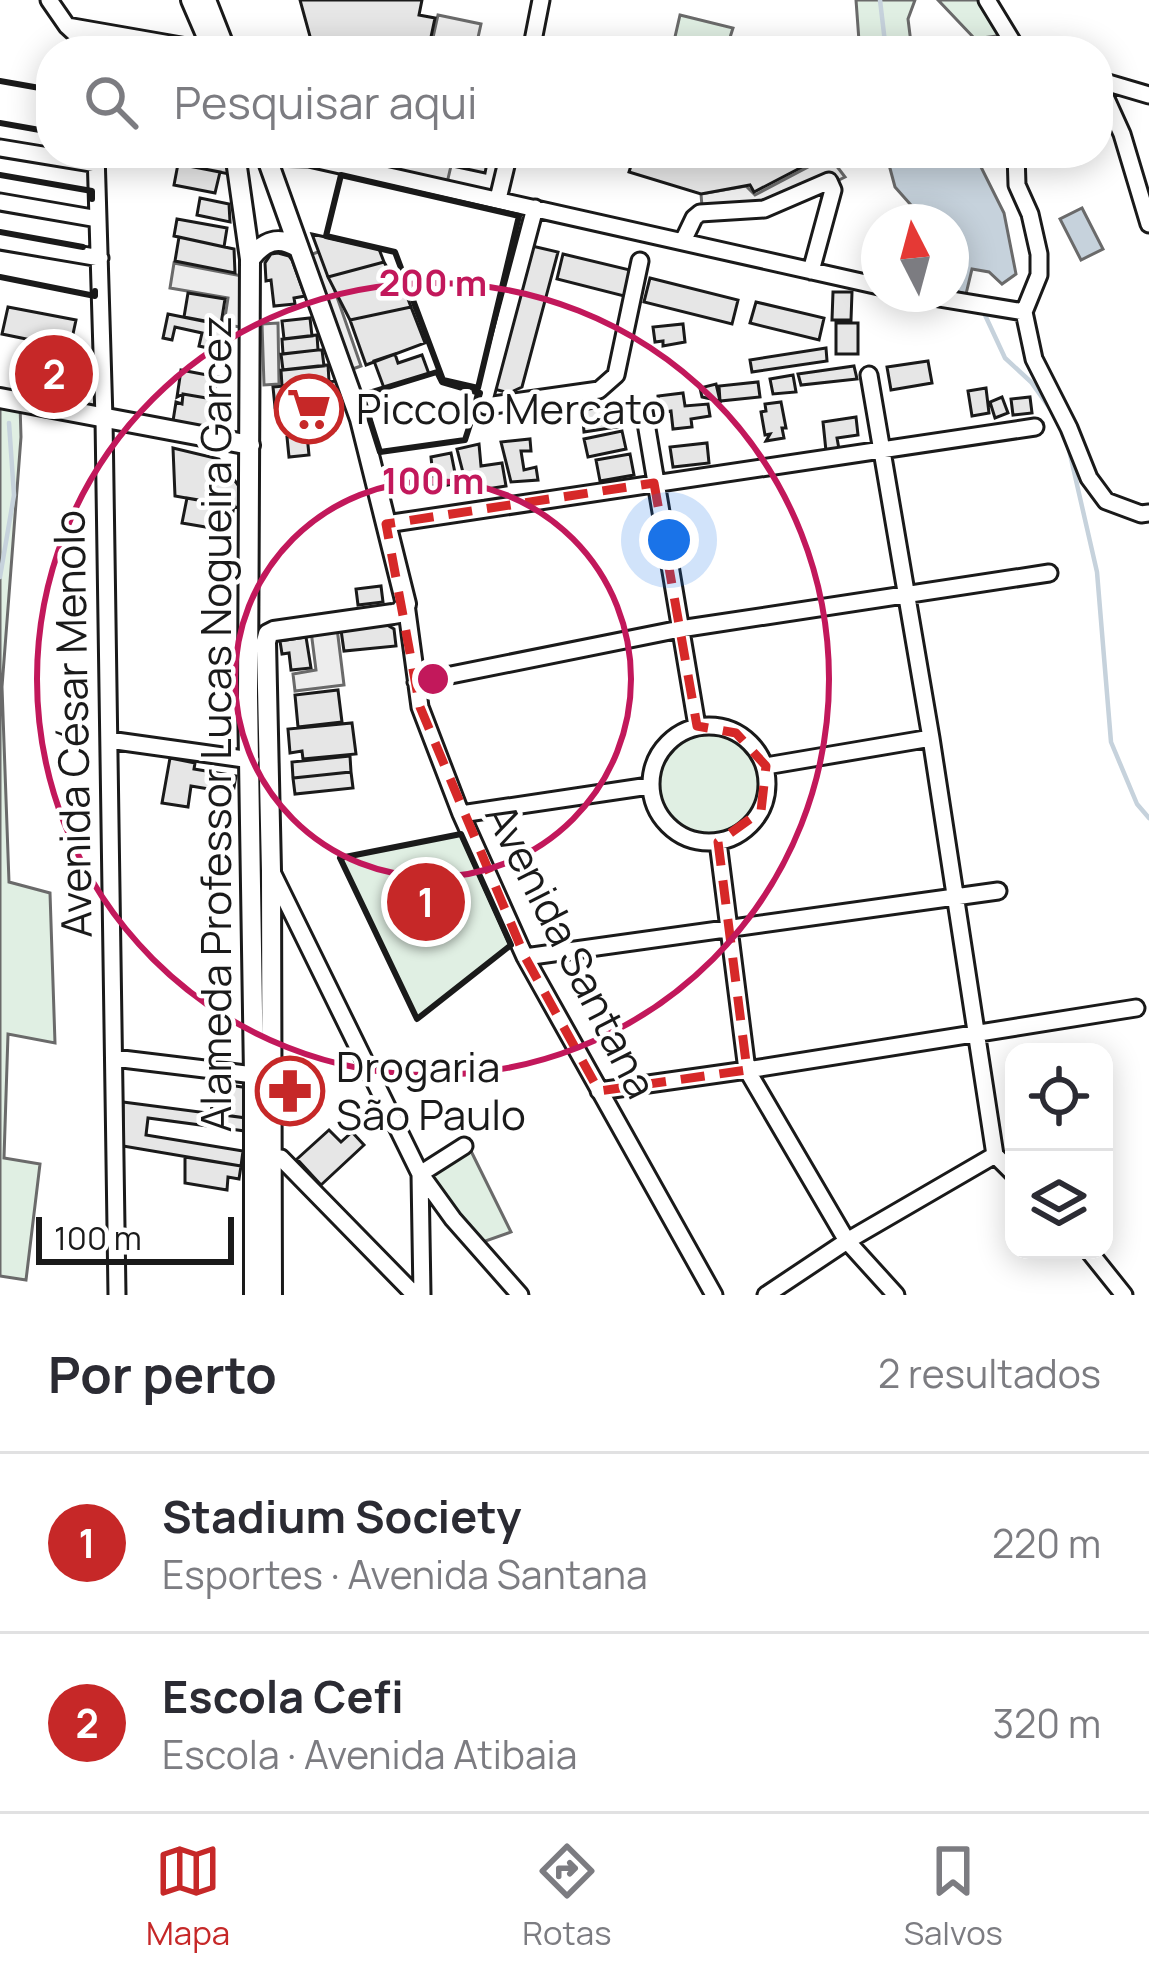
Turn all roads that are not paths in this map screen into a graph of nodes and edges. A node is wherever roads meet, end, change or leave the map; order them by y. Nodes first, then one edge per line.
1 (49, 0) edge
2 (191, 0) edge
3 (206, 0) edge
4 (542, 0) edge
5 (987, 0) edge
6 (67, 26) junction
7 (77, 36) edge
8 (127, 36) edge
9 (207, 36) edge
10 (220, 36) edge
11 (534, 36) edge
12 (1009, 36) edge
13 (1113, 85) edge
14 (1149, 95) edge
15 (1113, 114) edge
16 (0, 148) edge
17 (36, 152) edge
18 (96, 168) edge
19 (238, 168) edge
20 (270, 168) edge
21 (355, 168) edge
22 (505, 168) edge
23 (1016, 168) edge
24 (280, 196) junction
25 (498, 199) junction
26 (0, 202) edge
27 (244, 202) junction
28 (535, 208) junction
29 (98, 219) junction
30 (1149, 224) edge
31 (0, 241) edge
32 (683, 241) junction
33 (299, 248) junction
34 (100, 258) junction
35 (250, 259) junction
36 (640, 261) dead end
37 (811, 271) junction
38 (861, 282) edge
39 (969, 304) edge
40 (1024, 312) junction
41 (869, 375) dead end
42 (0, 398) edge
43 (644, 410) dead end
44 (104, 418) junction
45 (1035, 427) dead end
46 (250, 445) junction
47 (882, 448) junction
48 (654, 483) junction
49 (1149, 513) edge
50 (386, 524) junction
51 (1049, 573) dead end
52 (905, 593) junction
53 (248, 610) junction
54 (402, 614) junction
55 (680, 629) junction
56 (274, 636) junction
57 (416, 682) junction
58 (697, 726) junction
59 (931, 738) junction
60 (109, 740) junction
61 (250, 760) junction
62 (766, 766) junction
63 (649, 786) junction
64 (461, 814) junction
65 (718, 842) junction
66 (250, 847) junction
67 (271, 871) junction
68 (998, 891) dead end
69 (956, 897) junction
70 (729, 929) junction
71 (303, 934) junction
72 (272, 944) junction
73 (525, 957) junction
74 (1136, 1008) dead end
75 (976, 1033) junction
76 (113, 1058) junction
77 (747, 1070) junction
78 (254, 1075) junction
79 (599, 1090) junction
80 (464, 1146) dead end
81 (270, 1155) junction
82 (995, 1155) junction
83 (1005, 1165) edge
84 (421, 1174) junction
85 (847, 1241) junction
86 (1095, 1259) edge
87 (117, 1295) edge
88 (254, 1295) edge
89 (272, 1295) edge
90 (419, 1295) edge
91 (520, 1295) edge
92 (714, 1295) edge
93 (766, 1295) edge
94 (896, 1295) edge
95 (1124, 1295) edge

1 - 6 street
2 - 9 main road
3 - 10 main road
4 - 11 street
5 - 12 street
6 - 7 street
6 - 8 street
13 - 14 street
15 - 30 street
16 - 17 street
18 - 29 street, Avenida César Menolo
19 - 27 main road, Alameda Professor Lucas Nogueira Garcez
20 - 24 main road, Avenida Santana
21 - 25 street
22 - 25 street
23 - 40 street
24 - 27 main road
24 - 33 main road, Avenida Santana
25 - 28 street
26 - 29 street
27 - 35 main road, Alameda Professor Lucas Nogueira Garcez
28 - 32 street
28 - 36 street
29 - 34 street, Avenida César Menolo
31 - 34 street
32 - 37 street
32 - 37 street
33 - 35 main road
33 - 50 main road, Avenida Santana
34 - 44 street, Avenida César Menolo
35 - 46 main road, Alameda Professor Lucas Nogueira Garcez
37 - 38 street
39 - 40 street
40 - 49 street
41 - 47 street
42 - 44 main road
43 - 48 street
44 - 46 main road
44 - 60 street, Avenida César Menolo
45 - 47 street
46 - 53 main road, Alameda Professor Lucas Nogueira Garcez
47 - 48 street
47 - 52 street
48 - 50 street
48 - 55 street
50 - 54 main road, Avenida Santana
51 - 52 street
52 - 55 street
52 - 59 street
53 - 56 main road
53 - 61 main road, Alameda Professor Lucas Nogueira Garcez
54 - 56 main road
54 - 57 street, Avenida Santana
55 - 57 street
55 - 58 street
56 - 67 main road, Alameda Professor Lucas Nogueira Garcez
57 - 64 street, Avenida Santana
58 - 62 street
58 - 63 street
59 - 62 street
59 - 69 street
60 - 61 street
60 - 76 street, Avenida César Menolo
61 - 66 main road, Alameda Professor Lucas Nogueira Garcez
62 - 65 street
63 - 64 street
63 - 65 street
64 - 73 street, Avenida Santana
65 - 70 street
66 - 67 main road
66 - 78 main road, Alameda Professor Lucas Nogueira Garcez
67 - 71 street
67 - 72 main road, Alameda Professor Lucas Nogueira Garcez
68 - 69 street
69 - 70 street
69 - 75 street
70 - 73 street
70 - 77 street
71 - 72 street
71 - 84 street
72 - 81 main road, Alameda Professor Lucas Nogueira Garcez
73 - 79 street, Avenida Santana
74 - 75 street
75 - 77 street
75 - 82 street
76 - 78 street
76 - 87 street, Avenida César Menolo
77 - 79 street
77 - 85 street
78 - 81 main road, Alameda Professor Lucas Nogueira Garcez
79 - 92 street, Avenida Santana
80 - 84 street
81 - 88 main road, Alameda Professor Lucas Nogueira Garcez
81 - 89 main road, Alameda Professor Lucas Nogueira Garcez
81 - 90 street
82 - 83 street
82 - 85 street
84 - 90 street
84 - 91 street
85 - 93 street
85 - 94 street
86 - 95 street

